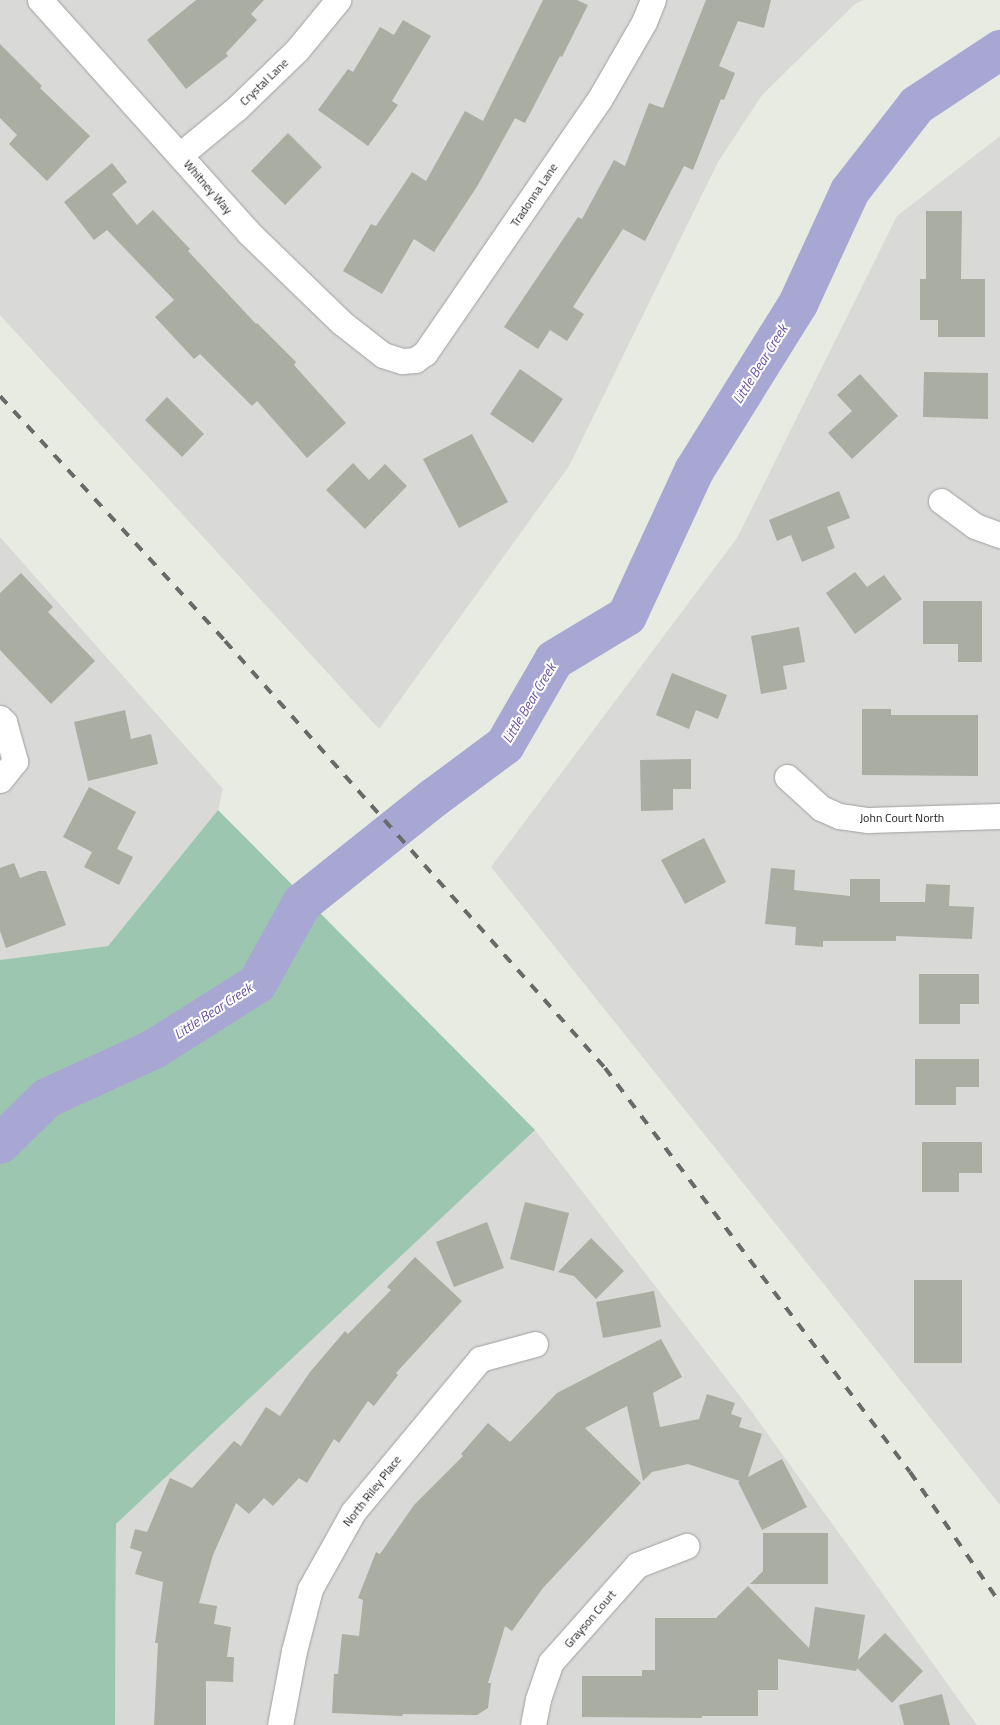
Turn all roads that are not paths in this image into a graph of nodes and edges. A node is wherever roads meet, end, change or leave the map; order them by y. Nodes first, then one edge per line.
1 (40, 0) edge
2 (338, 0) edge
3 (653, 0) edge
4 (180, 155) junction
5 (390, 357) joint
6 (941, 501) dead end
7 (1000, 535) edge
8 (0, 718) edge
9 (787, 778) dead end
10 (0, 780) edge
11 (1000, 816) edge
12 (534, 1344) dead end
13 (686, 1546) dead end
14 (280, 1725) edge
15 (533, 1725) edge

1 - 4 street, Whitney Way
2 - 4 street, Crystal Lane
3 - 5 street, Tradonna Lane
4 - 5 street, Whitney Way
6 - 7 street
8 - 10 street
9 - 11 street, John Court North
12 - 14 street, North Riley Place
13 - 15 street, Grayson Court

